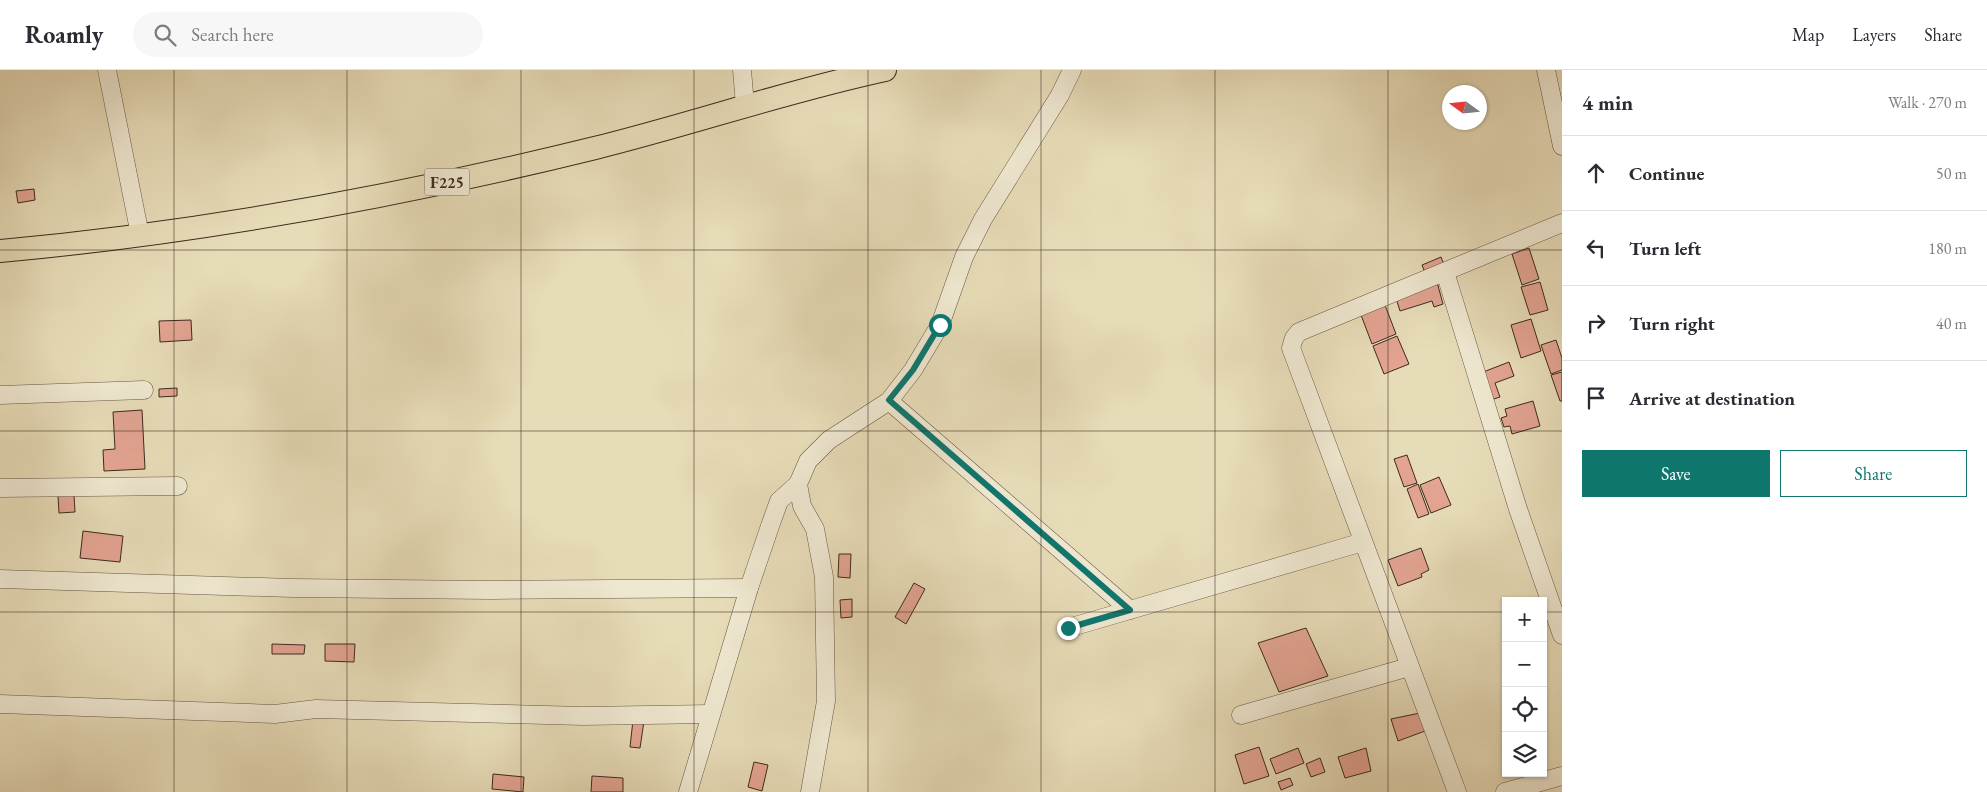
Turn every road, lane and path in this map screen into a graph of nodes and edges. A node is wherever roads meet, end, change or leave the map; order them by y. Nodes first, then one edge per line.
1 (107, 70) edge
2 (742, 70) edge
3 (885, 70) edge
4 (1072, 70) edge
5 (1546, 70) edge
6 (745, 105) junction
7 (1562, 146) edge
8 (1562, 223) edge
9 (140, 235) junction
10 (0, 251) edge
11 (1445, 272) junction
12 (144, 390) dead end
13 (0, 395) edge
14 (889, 400) junction
15 (798, 484) junction
16 (178, 486) dead end
17 (0, 488) edge
18 (1363, 542) junction
19 (0, 579) edge
20 (749, 588) junction
21 (1130, 610) junction
22 (1068, 628) dead end
23 (1562, 635) edge
24 (1409, 667) junction
25 (0, 704) edge
26 (711, 714) junction
27 (1241, 715) dead end
28 (1562, 776) edge
29 (688, 792) edge
30 (810, 792) edge
31 (1456, 792) edge
32 (1505, 792) edge

1 - 9 street
2 - 6 street
3 - 6 main road, F225
4 - 14 street
5 - 7 street
6 - 9 main road, F225
8 - 11 street
9 - 10 main road, F225
11 - 18 street
11 - 23 street
12 - 13 street
14 - 15 street
14 - 21 street
15 - 20 street
15 - 30 street
16 - 17 street
18 - 21 street
18 - 24 street
19 - 20 street
20 - 26 street
21 - 22 street
24 - 27 street
24 - 31 street
25 - 26 street
26 - 29 street
28 - 32 street

